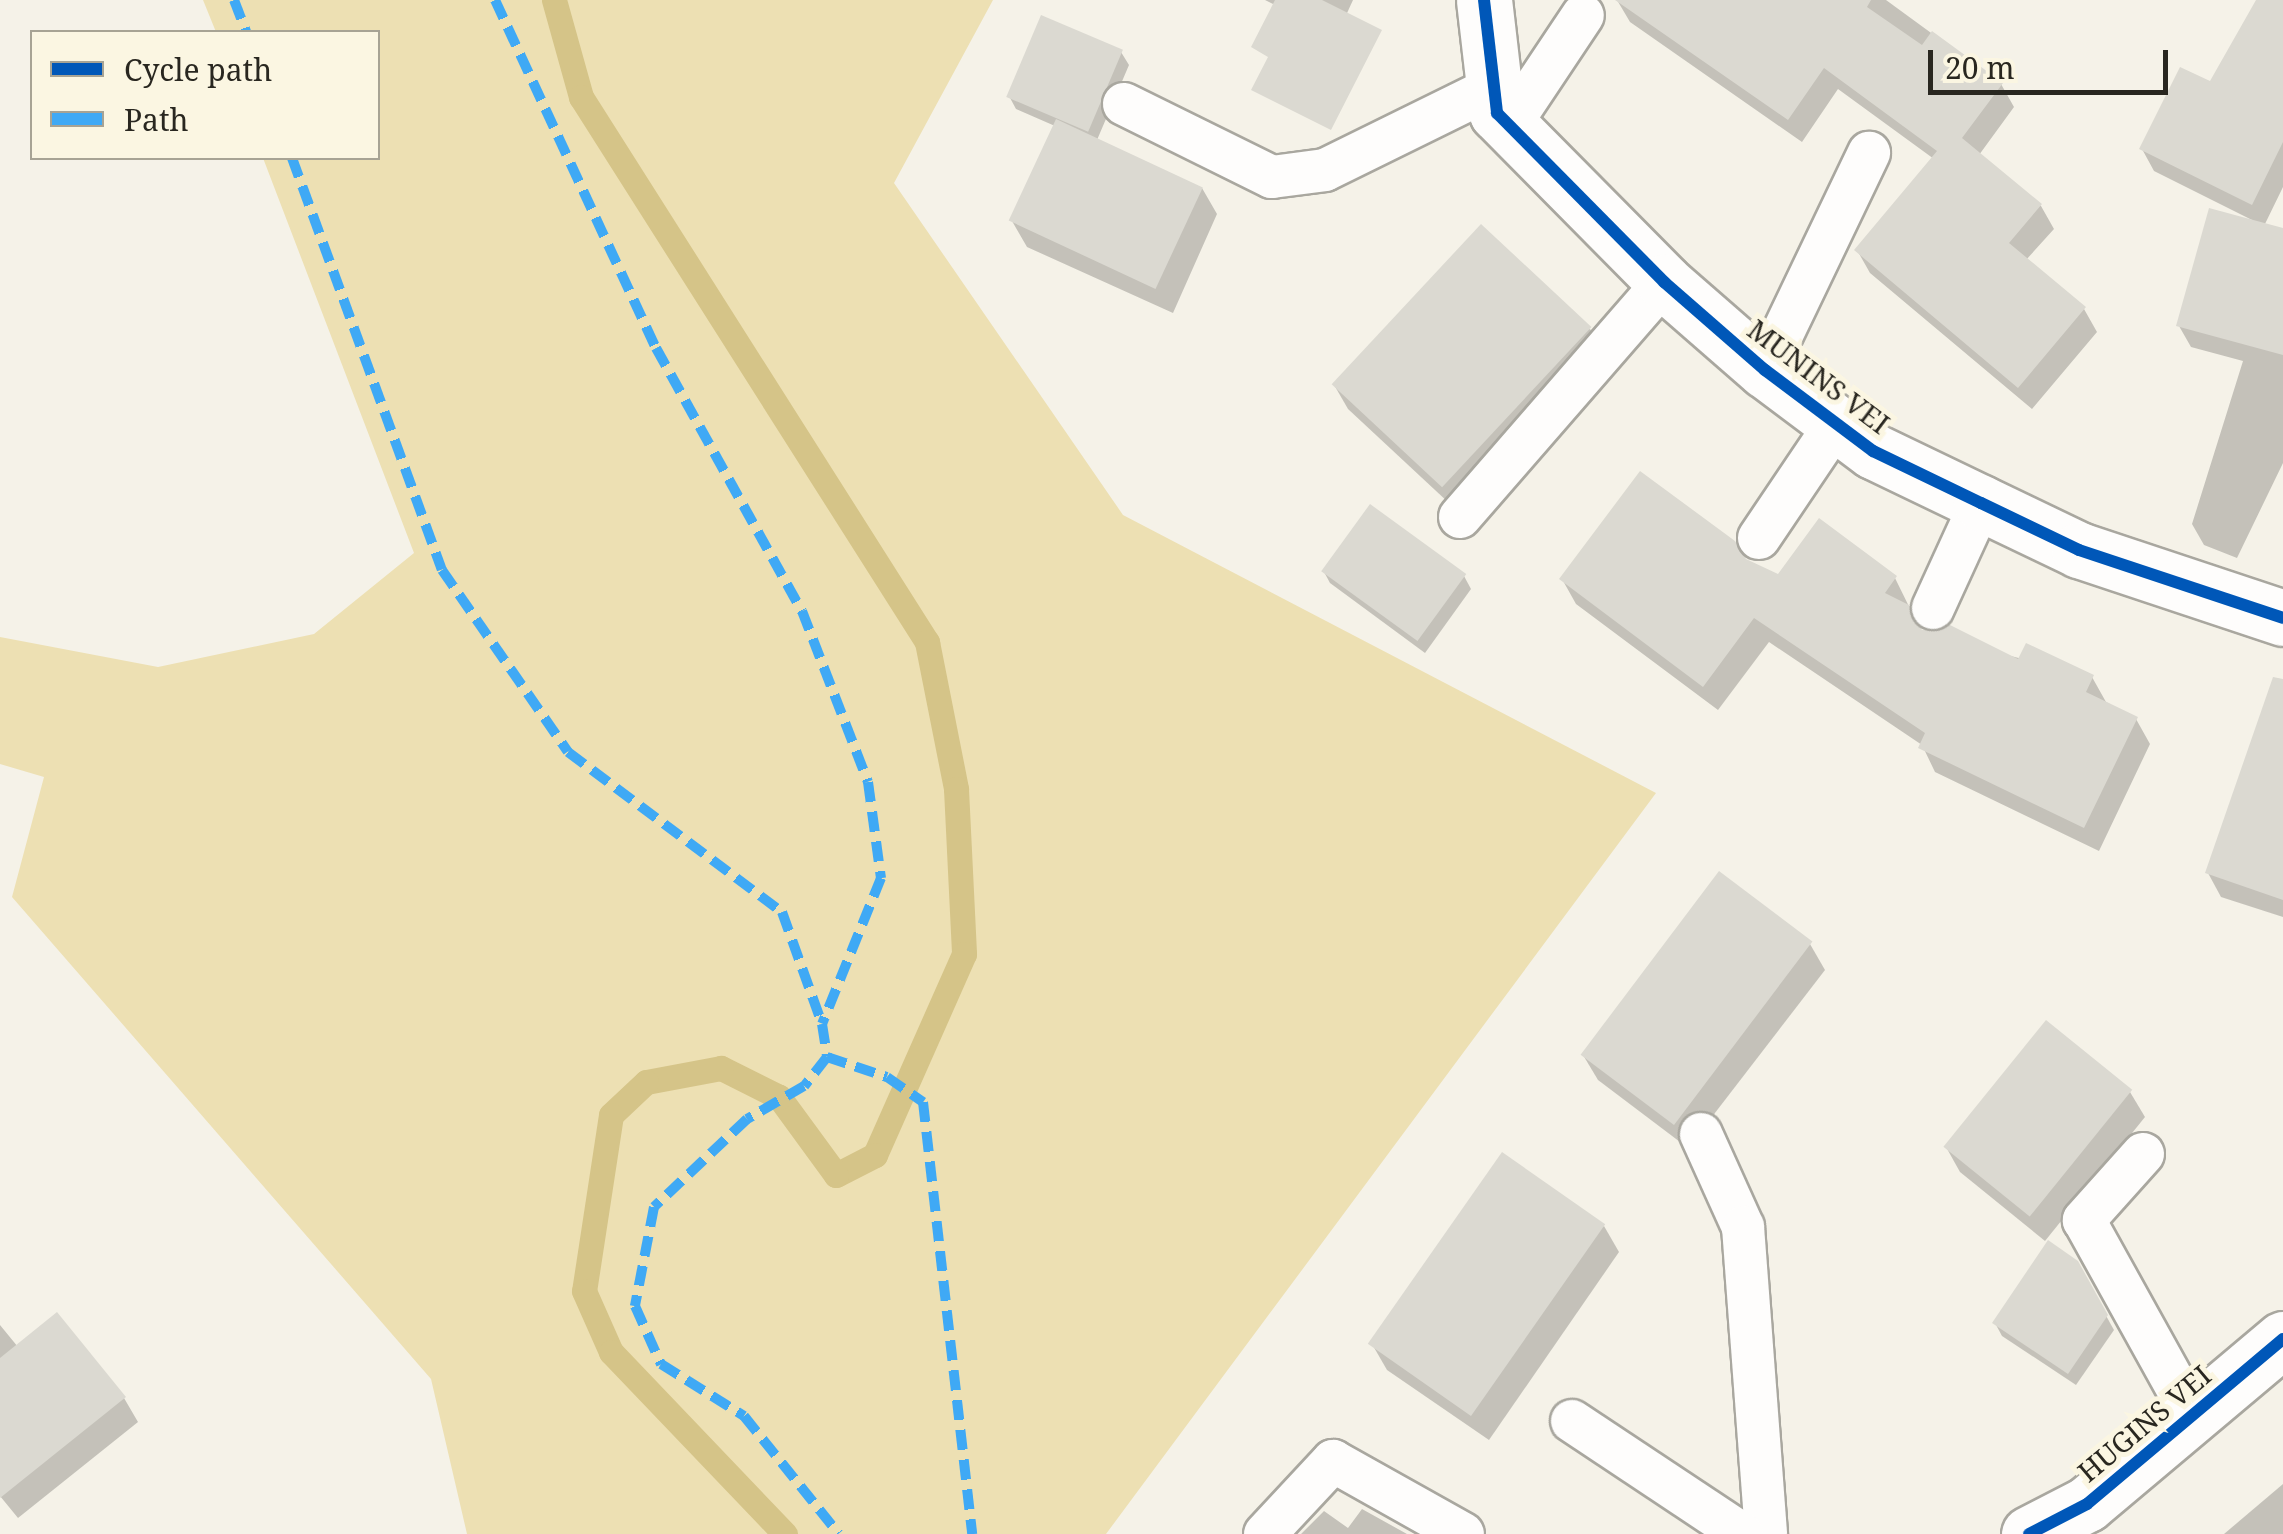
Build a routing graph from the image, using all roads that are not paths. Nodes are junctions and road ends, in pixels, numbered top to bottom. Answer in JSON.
{"nodes":[{"id":1,"x":1484,"y":0,"type":"edge"},
{"id":2,"x":1583,"y":15,"type":"dead end"},
{"id":3,"x":1124,"y":104,"type":"dead end"},
{"id":4,"x":1501,"y":107,"type":"junction"},
{"id":5,"x":1869,"y":153,"type":"dead end"},
{"id":6,"x":1664,"y":282,"type":"junction"},
{"id":7,"x":1765,"y":370,"type":"junction"},
{"id":8,"x":1836,"y":424,"type":"junction"},
{"id":9,"x":1981,"y":503,"type":"junction"},
{"id":10,"x":1460,"y":518,"type":"dead end"},
{"id":11,"x":1759,"y":538,"type":"dead end"},
{"id":12,"x":1933,"y":608,"type":"dead end"},
{"id":13,"x":2283,"y":618,"type":"edge"},
{"id":14,"x":1700,"y":1134,"type":"dead end"},
{"id":15,"x":2143,"y":1154,"type":"dead end"},
{"id":16,"x":2283,"y":1339,"type":"edge"},
{"id":17,"x":2192,"y":1415,"type":"junction"},
{"id":18,"x":1572,"y":1422,"type":"dead end"},
{"id":19,"x":1265,"y":1534,"type":"edge"},
{"id":20,"x":1463,"y":1534,"type":"edge"},
{"id":21,"x":1742,"y":1534,"type":"edge"},
{"id":22,"x":1766,"y":1534,"type":"edge"},
{"id":23,"x":2029,"y":1534,"type":"edge"}],
"edges":[{"from":1,"to":4,"type":"street"},
{"from":2,"to":4,"type":"lane"},
{"from":3,"to":4,"type":"lane"},
{"from":4,"to":6,"type":"street","name":"MUNINS VEI"},
{"from":5,"to":7,"type":"lane"},
{"from":6,"to":7,"type":"street","name":"MUNINS VEI"},
{"from":6,"to":10,"type":"lane"},
{"from":7,"to":8,"type":"street","name":"MUNINS VEI"},
{"from":8,"to":9,"type":"street","name":"MUNINS VEI"},
{"from":8,"to":11,"type":"lane"},
{"from":9,"to":12,"type":"lane"},
{"from":9,"to":13,"type":"street","name":"MUNINS VEI"},
{"from":14,"to":22,"type":"lane"},
{"from":15,"to":17,"type":"lane"},
{"from":16,"to":17,"type":"street","name":"HUGINS VEI"},
{"from":17,"to":23,"type":"street","name":"HUGINS VEI"},
{"from":18,"to":21,"type":"lane"},
{"from":19,"to":20,"type":"lane"}]}
